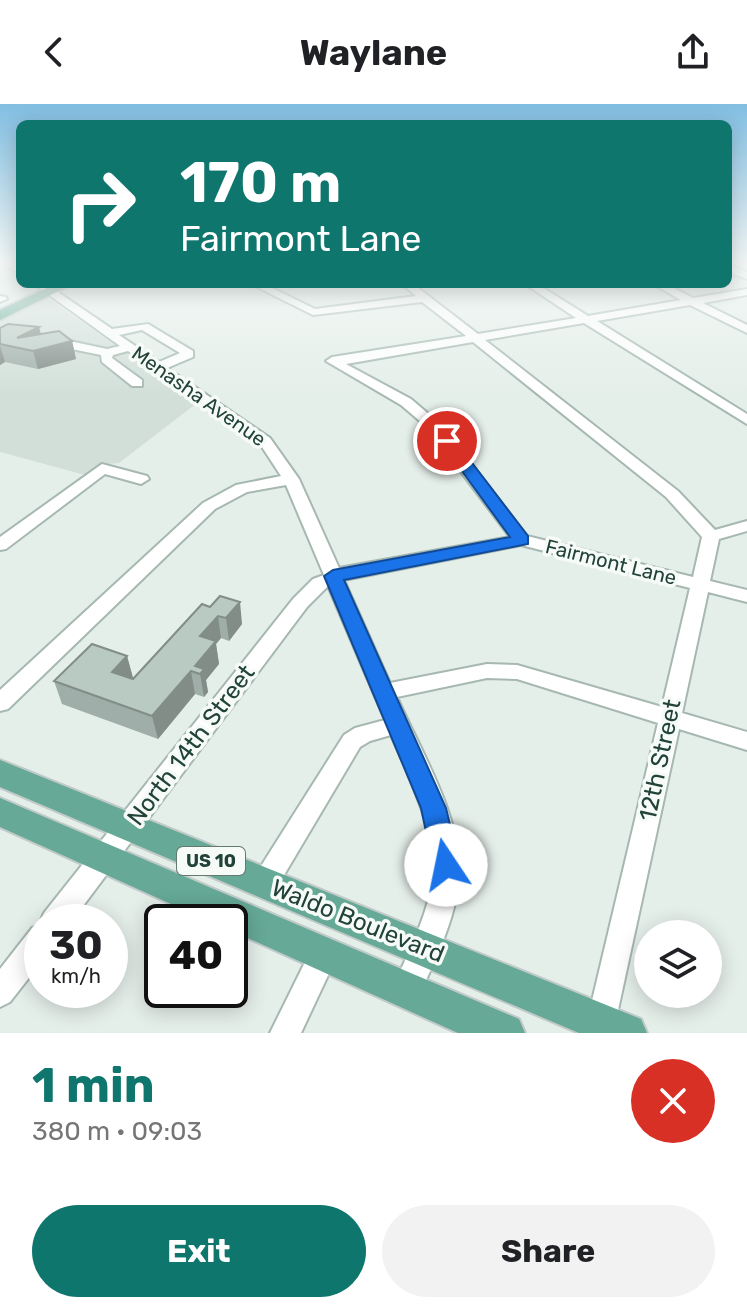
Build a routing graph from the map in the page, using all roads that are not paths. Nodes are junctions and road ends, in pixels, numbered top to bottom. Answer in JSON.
{"nodes":[{"id":1,"x":72,"y":307,"type":"edge"},
{"id":2,"x":304,"y":307,"type":"edge"},
{"id":3,"x":350,"y":307,"type":"edge"},
{"id":4,"x":437,"y":307,"type":"edge"},
{"id":5,"x":569,"y":307,"type":"edge"},
{"id":6,"x":655,"y":307,"type":"edge"},
{"id":7,"x":704,"y":307,"type":"edge"},
{"id":8,"x":588,"y":319,"type":"junction"},
{"id":9,"x":747,"y":330,"type":"edge"},
{"id":10,"x":476,"y":338,"type":"junction"},
{"id":11,"x":45,"y":340,"type":"edge"},
{"id":12,"x":108,"y":343,"type":"junction"},
{"id":13,"x":158,"y":367,"type":"junction"},
{"id":14,"x":137,"y":383,"type":"dead end"},
{"id":15,"x":747,"y":420,"type":"edge"},
{"id":16,"x":141,"y":479,"type":"dead end"},
{"id":17,"x":291,"y":479,"type":"junction"},
{"id":18,"x":747,"y":526,"type":"edge"},
{"id":19,"x":711,"y":536,"type":"junction"},
{"id":20,"x":521,"y":540,"type":"junction"},
{"id":21,"x":0,"y":545,"type":"edge"},
{"id":22,"x":333,"y":576,"type":"junction"},
{"id":23,"x":698,"y":584,"type":"junction"},
{"id":24,"x":747,"y":596,"type":"edge"},
{"id":25,"x":384,"y":692,"type":"junction"},
{"id":26,"x":0,"y":703,"type":"edge"},
{"id":27,"x":669,"y":717,"type":"junction"},
{"id":28,"x":398,"y":725,"type":"junction"},
{"id":29,"x":747,"y":741,"type":"edge"},
{"id":30,"x":0,"y":773,"type":"edge"},
{"id":31,"x":0,"y":812,"type":"edge"},
{"id":32,"x":129,"y":826,"type":"junction"},
{"id":33,"x":104,"y":858,"type":"junction"},
{"id":34,"x":265,"y":883,"type":"junction"},
{"id":35,"x":68,"y":904,"type":"edge"},
{"id":36,"x":423,"y":948,"type":"junction"},
{"id":37,"x":324,"y":954,"type":"junction"},
{"id":38,"x":24,"y":961,"type":"edge"},
{"id":39,"x":407,"y":990,"type":"junction"},
{"id":40,"x":0,"y":992,"type":"edge"},
{"id":41,"x":614,"y":1028,"type":"edge"},
{"id":42,"x":285,"y":1033,"type":"edge"},
{"id":43,"x":505,"y":1033,"type":"edge"}],
"edges":[{"from":1,"to":12,"type":"street","name":"Menasha Avenue"},
{"from":2,"to":3,"type":"street"},
{"from":4,"to":10,"type":"street"},
{"from":5,"to":8,"type":"street"},
{"from":6,"to":8,"type":"street"},
{"from":7,"to":9,"type":"street"},
{"from":8,"to":10,"type":"street"},
{"from":8,"to":15,"type":"street"},
{"from":10,"to":19,"type":"street"},
{"from":10,"to":20,"type":"street"},
{"from":11,"to":12,"type":"street"},
{"from":12,"to":13,"type":"street","name":"Menasha Avenue"},
{"from":12,"to":13,"type":"street"},
{"from":12,"to":14,"type":"street"},
{"from":13,"to":17,"type":"street","name":"Menasha Avenue"},
{"from":16,"to":21,"type":"street"},
{"from":17,"to":22,"type":"street","name":"Menasha Avenue"},
{"from":17,"to":26,"type":"street"},
{"from":18,"to":19,"type":"street"},
{"from":19,"to":23,"type":"street","name":"12th Street"},
{"from":20,"to":22,"type":"street","name":"Fairmont Lane"},
{"from":20,"to":23,"type":"street","name":"Fairmont Lane"},
{"from":22,"to":25,"type":"street","name":"Menasha Avenue"},
{"from":22,"to":32,"type":"street","name":"North 14th Street"},
{"from":23,"to":24,"type":"street","name":"Fairmont Lane"},
{"from":23,"to":27,"type":"street","name":"12th Street"},
{"from":25,"to":27,"type":"street"},
{"from":25,"to":28,"type":"street","name":"Menasha Avenue"},
{"from":27,"to":29,"type":"street"},
{"from":27,"to":41,"type":"street","name":"12th Street"},
{"from":28,"to":34,"type":"street"},
{"from":28,"to":36,"type":"street","name":"Menasha Avenue"},
{"from":30,"to":32,"type":"main road","name":"Waldo Boulevard","number":"US 10"},
{"from":31,"to":33,"type":"main road","name":"Waldo Boulevard","number":"US 10"},
{"from":32,"to":33,"type":"street","name":"North 14th Street"},
{"from":32,"to":34,"type":"main road","name":"Waldo Boulevard","number":"US 10"},
{"from":33,"to":35,"type":"street","name":"North 14th Street"},
{"from":33,"to":37,"type":"main road","name":"Waldo Boulevard","number":"US 10"},
{"from":34,"to":36,"type":"main road","name":"Waldo Boulevard","number":"US 10"},
{"from":36,"to":39,"type":"street","name":"Menasha Avenue"},
{"from":36,"to":41,"type":"main road","name":"Waldo Boulevard","number":"US 10"},
{"from":37,"to":39,"type":"main road","name":"Waldo Boulevard","number":"US 10"},
{"from":37,"to":42,"type":"street"},
{"from":38,"to":40,"type":"street"},
{"from":39,"to":43,"type":"main road","name":"Waldo Boulevard","number":"US 10"}]}
